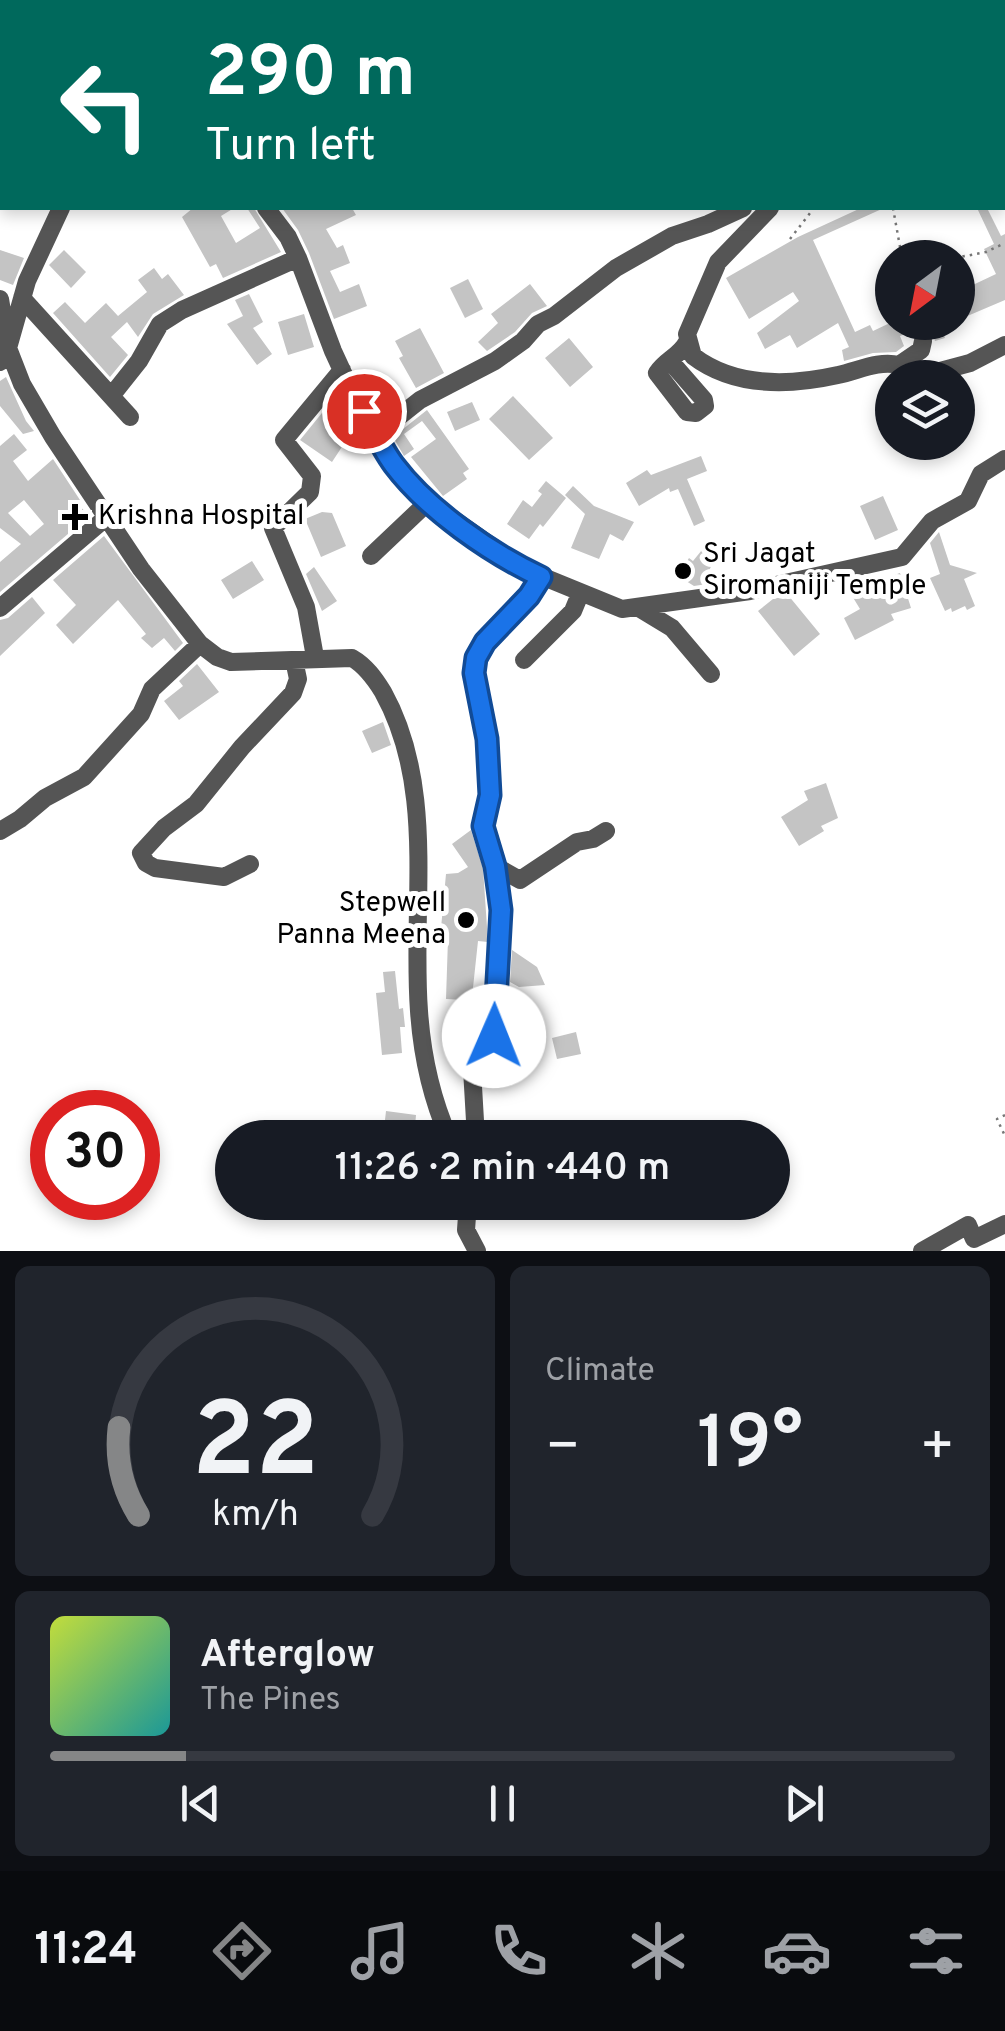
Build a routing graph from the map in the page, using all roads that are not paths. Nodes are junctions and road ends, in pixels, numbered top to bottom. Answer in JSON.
{"nodes":[{"id":1,"x":60,"y":210,"type":"edge"},
{"id":2,"x":268,"y":210,"type":"edge"},
{"id":3,"x":739,"y":210,"type":"edge"},
{"id":4,"x":768,"y":210,"type":"edge"},
{"id":5,"x":298,"y":258,"type":"junction"},
{"id":6,"x":22,"y":298,"type":"junction"},
{"id":7,"x":0,"y":299,"type":"edge"},
{"id":8,"x":688,"y":342,"type":"junction"},
{"id":9,"x":923,"y":342,"type":"dead end"},
{"id":10,"x":1005,"y":344,"type":"edge"},
{"id":11,"x":4,"y":355,"type":"edge"},
{"id":12,"x":914,"y":360,"type":"edge"},
{"id":13,"x":975,"y":360,"type":"edge"},
{"id":14,"x":670,"y":361,"type":"dead end"},
{"id":15,"x":875,"y":365,"type":"edge"},
{"id":16,"x":342,"y":370,"type":"junction"},
{"id":17,"x":112,"y":395,"type":"junction"},
{"id":18,"x":130,"y":418,"type":"dead end"},
{"id":19,"x":376,"y":434,"type":"junction"},
{"id":20,"x":1005,"y":459,"type":"edge"},
{"id":21,"x":428,"y":502,"type":"junction"},
{"id":22,"x":108,"y":516,"type":"junction"},
{"id":23,"x":371,"y":556,"type":"dead end"},
{"id":24,"x":541,"y":577,"type":"junction"},
{"id":25,"x":580,"y":594,"type":"junction"},
{"id":26,"x":0,"y":608,"type":"edge"},
{"id":27,"x":639,"y":608,"type":"junction"},
{"id":28,"x":200,"y":644,"type":"junction"},
{"id":29,"x":315,"y":658,"type":"junction"},
{"id":30,"x":294,"y":660,"type":"junction"},
{"id":31,"x":524,"y":660,"type":"dead end"},
{"id":32,"x":711,"y":674,"type":"dead end"},
{"id":33,"x":0,"y":831,"type":"edge"},
{"id":34,"x":606,"y":831,"type":"dead end"},
{"id":35,"x":250,"y":864,"type":"dead end"},
{"id":36,"x":495,"y":866,"type":"junction"},
{"id":37,"x":442,"y":1120,"type":"edge"},
{"id":38,"x":475,"y":1120,"type":"edge"},
{"id":39,"x":467,"y":1220,"type":"edge"},
{"id":40,"x":1005,"y":1224,"type":"edge"},
{"id":41,"x":477,"y":1251,"type":"edge"},
{"id":42,"x":922,"y":1251,"type":"edge"}],
"edges":[{"from":1,"to":6,"type":"street"},
{"from":2,"to":5,"type":"street"},
{"from":3,"to":19,"type":"street"},
{"from":4,"to":8,"type":"street"},
{"from":5,"to":16,"type":"street"},
{"from":5,"to":17,"type":"street"},
{"from":6,"to":11,"type":"street"},
{"from":6,"to":17,"type":"street"},
{"from":7,"to":11,"type":"street"},
{"from":8,"to":14,"type":"street"},
{"from":8,"to":15,"type":"street"},
{"from":9,"to":12,"type":"street"},
{"from":10,"to":13,"type":"street"},
{"from":11,"to":22,"type":"street"},
{"from":16,"to":19,"type":"street"},
{"from":16,"to":29,"type":"street"},
{"from":17,"to":18,"type":"street"},
{"from":19,"to":21,"type":"street"},
{"from":20,"to":27,"type":"street"},
{"from":21,"to":23,"type":"street"},
{"from":21,"to":24,"type":"street"},
{"from":22,"to":26,"type":"street"},
{"from":22,"to":28,"type":"street"},
{"from":24,"to":25,"type":"street"},
{"from":24,"to":36,"type":"street"},
{"from":25,"to":27,"type":"street"},
{"from":25,"to":31,"type":"street"},
{"from":27,"to":32,"type":"street"},
{"from":28,"to":30,"type":"street"},
{"from":28,"to":33,"type":"street"},
{"from":29,"to":30,"type":"street"},
{"from":29,"to":37,"type":"street"},
{"from":30,"to":35,"type":"street"},
{"from":34,"to":36,"type":"street"},
{"from":36,"to":38,"type":"street"},
{"from":39,"to":41,"type":"street"},
{"from":40,"to":42,"type":"street"}]}
